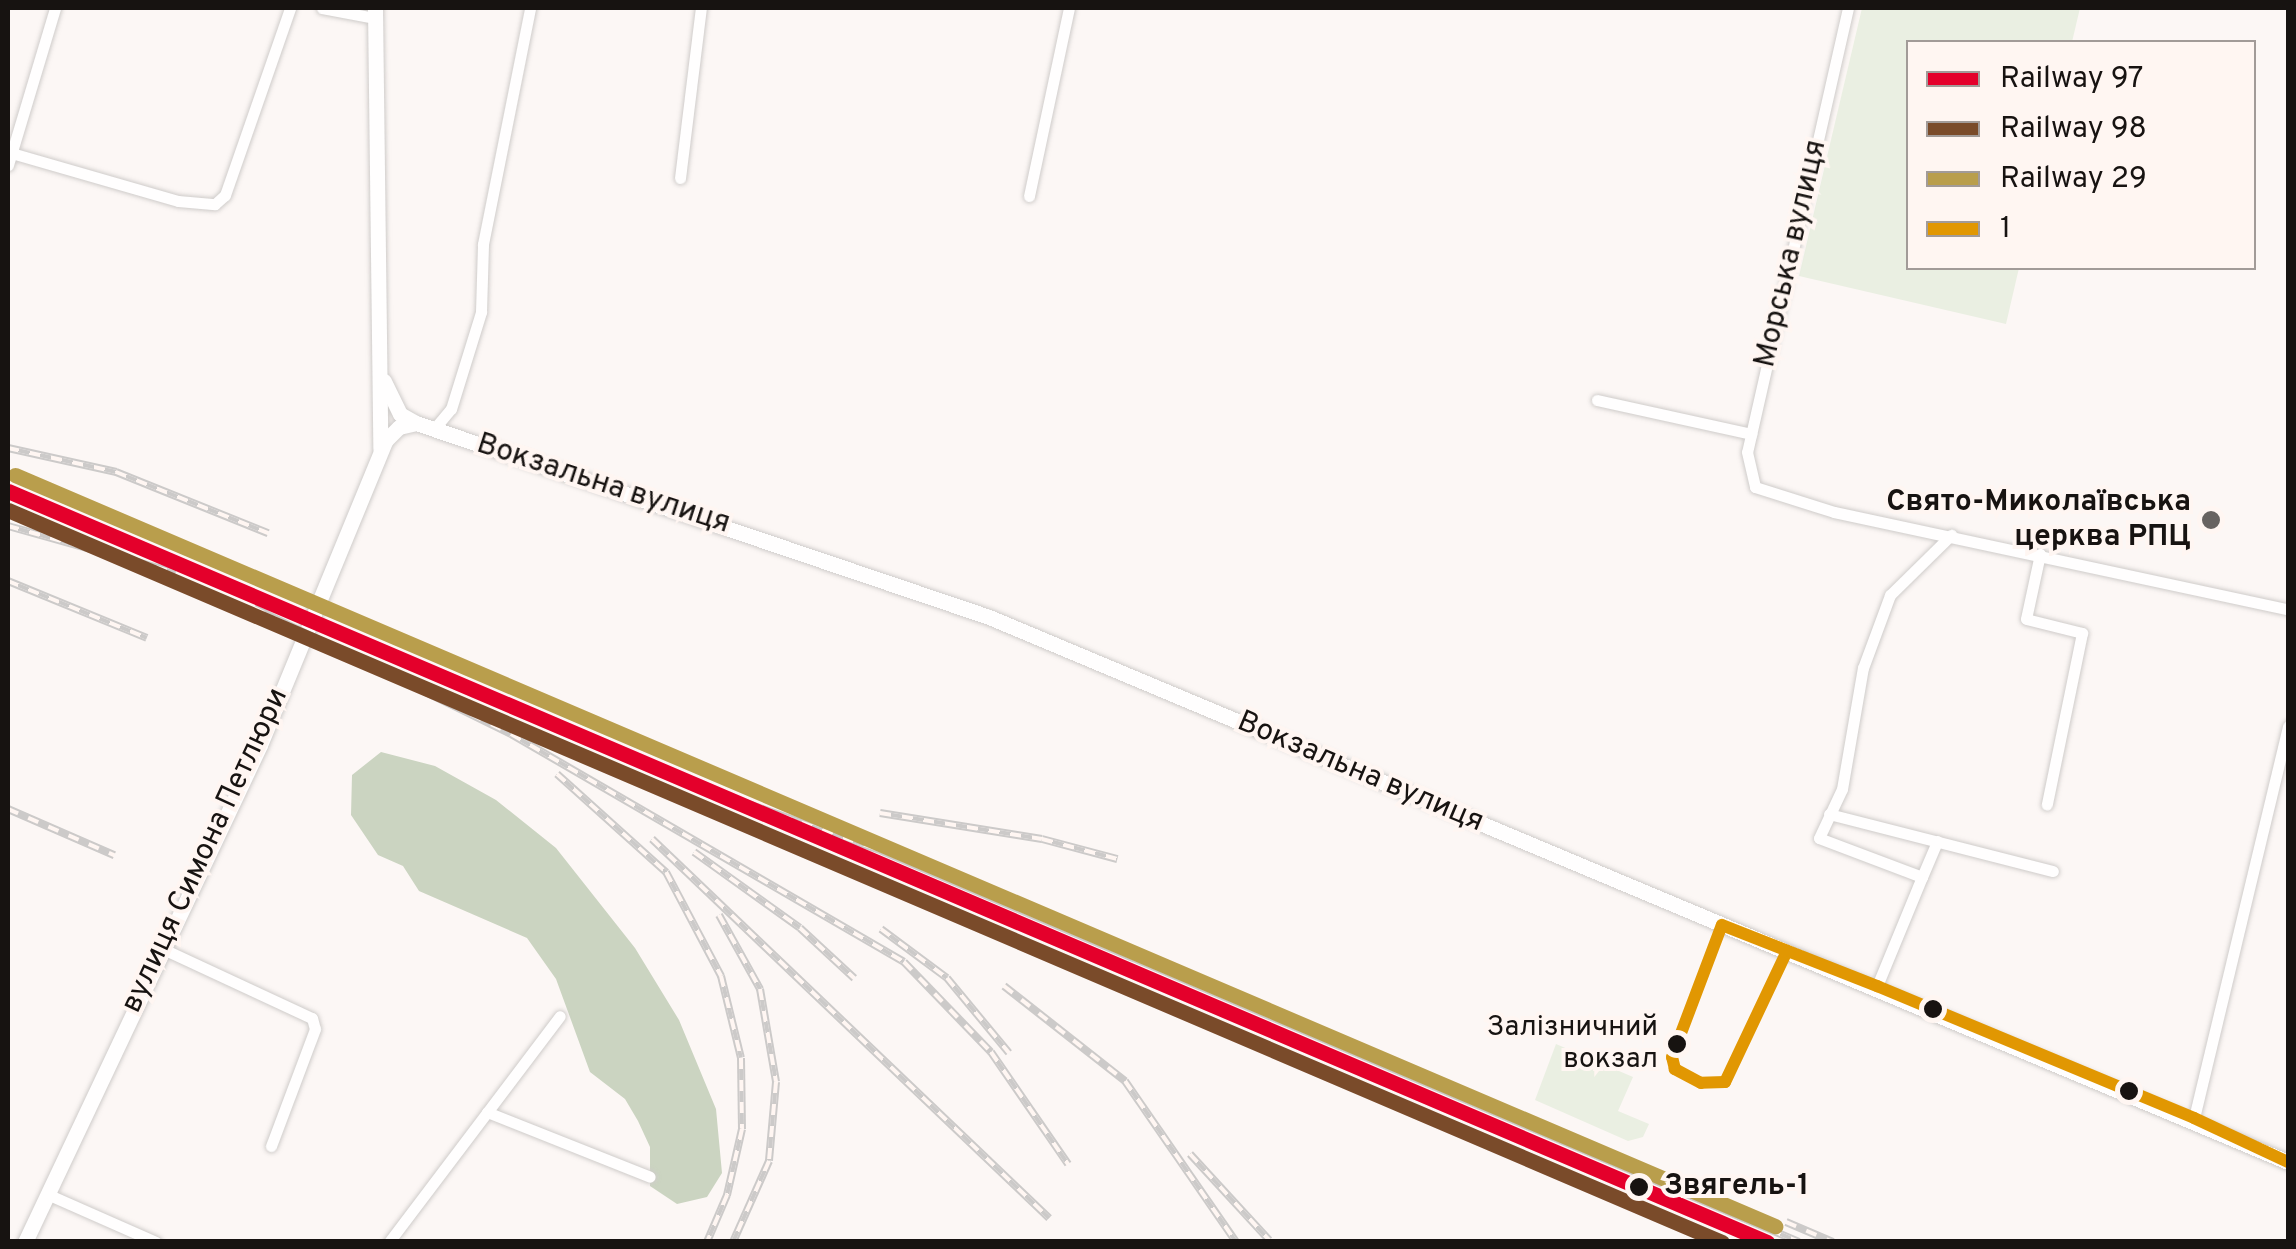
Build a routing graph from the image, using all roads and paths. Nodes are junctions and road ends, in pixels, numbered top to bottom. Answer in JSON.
{"nodes":[{"id":1,"x":55,"y":8,"type":"edge"},
{"id":2,"x":290,"y":8,"type":"edge"},
{"id":3,"x":322,"y":8,"type":"edge"},
{"id":4,"x":530,"y":8,"type":"edge"},
{"id":5,"x":701,"y":8,"type":"edge"},
{"id":6,"x":1070,"y":8,"type":"edge"},
{"id":7,"x":1848,"y":8,"type":"edge"},
{"id":8,"x":375,"y":13,"type":"edge"},
{"id":9,"x":9,"y":156,"type":"edge"},
{"id":10,"x":680,"y":178,"type":"dead end"},
{"id":11,"x":1028,"y":196,"type":"dead end"},
{"id":12,"x":384,"y":381,"type":"junction"},
{"id":13,"x":1598,"y":400,"type":"dead end"},
{"id":14,"x":416,"y":423,"type":"junction"},
{"id":15,"x":434,"y":429,"type":"junction"},
{"id":16,"x":1751,"y":434,"type":"junction"},
{"id":17,"x":378,"y":456,"type":"junction"},
{"id":18,"x":1951,"y":535,"type":"junction"},
{"id":19,"x":2040,"y":554,"type":"junction"},
{"id":20,"x":2288,"y":609,"type":"edge"},
{"id":21,"x":2288,"y":726,"type":"edge"},
{"id":22,"x":2047,"y":804,"type":"dead end"},
{"id":23,"x":1829,"y":814,"type":"junction"},
{"id":24,"x":1938,"y":841,"type":"junction"},
{"id":25,"x":2052,"y":871,"type":"dead end"},
{"id":26,"x":1922,"y":876,"type":"junction"},
{"id":27,"x":160,"y":948,"type":"junction"},
{"id":28,"x":1877,"y":986,"type":"junction"},
{"id":29,"x":560,"y":1016,"type":"dead end"},
{"id":30,"x":488,"y":1112,"type":"junction"},
{"id":31,"x":2194,"y":1118,"type":"junction"},
{"id":32,"x":271,"y":1146,"type":"dead end"},
{"id":33,"x":2288,"y":1162,"type":"edge"},
{"id":34,"x":650,"y":1178,"type":"dead end"},
{"id":35,"x":47,"y":1194,"type":"junction"},
{"id":36,"x":25,"y":1242,"type":"edge"},
{"id":37,"x":156,"y":1242,"type":"edge"},
{"id":38,"x":389,"y":1242,"type":"edge"}],
"edges":[{"from":1,"to":9,"type":"street"},
{"from":2,"to":9,"type":"street"},
{"from":3,"to":8,"type":"street"},
{"from":4,"to":15,"type":"street"},
{"from":5,"to":10,"type":"street"},
{"from":6,"to":11,"type":"street"},
{"from":7,"to":16,"type":"street","name":"Морська вулиця"},
{"from":8,"to":12,"type":"street"},
{"from":12,"to":14,"type":"street"},
{"from":12,"to":17,"type":"street"},
{"from":13,"to":16,"type":"street"},
{"from":14,"to":15,"type":"street","name":"Вокзальна вулиця"},
{"from":14,"to":17,"type":"street"},
{"from":15,"to":28,"type":"street","name":"Вокзальна вулиця"},
{"from":16,"to":18,"type":"street","name":"Морська вулиця"},
{"from":17,"to":27,"type":"street","name":"вулиця Симона Петлюри"},
{"from":18,"to":19,"type":"street"},
{"from":18,"to":23,"type":"street"},
{"from":19,"to":20,"type":"street"},
{"from":19,"to":22,"type":"street"},
{"from":21,"to":31,"type":"street"},
{"from":23,"to":24,"type":"street"},
{"from":23,"to":26,"type":"street"},
{"from":24,"to":25,"type":"street"},
{"from":24,"to":26,"type":"street"},
{"from":26,"to":28,"type":"street"},
{"from":27,"to":32,"type":"street"},
{"from":27,"to":35,"type":"street","name":"вулиця Симона Петлюри"},
{"from":28,"to":31,"type":"street","name":"Вокзальна вулиця"},
{"from":29,"to":30,"type":"street"},
{"from":30,"to":34,"type":"street"},
{"from":30,"to":38,"type":"street"},
{"from":31,"to":33,"type":"street","name":"Вокзальна вулиця"},
{"from":35,"to":36,"type":"street","name":"вулиця Симона Петлюри"},
{"from":35,"to":37,"type":"street"}]}
